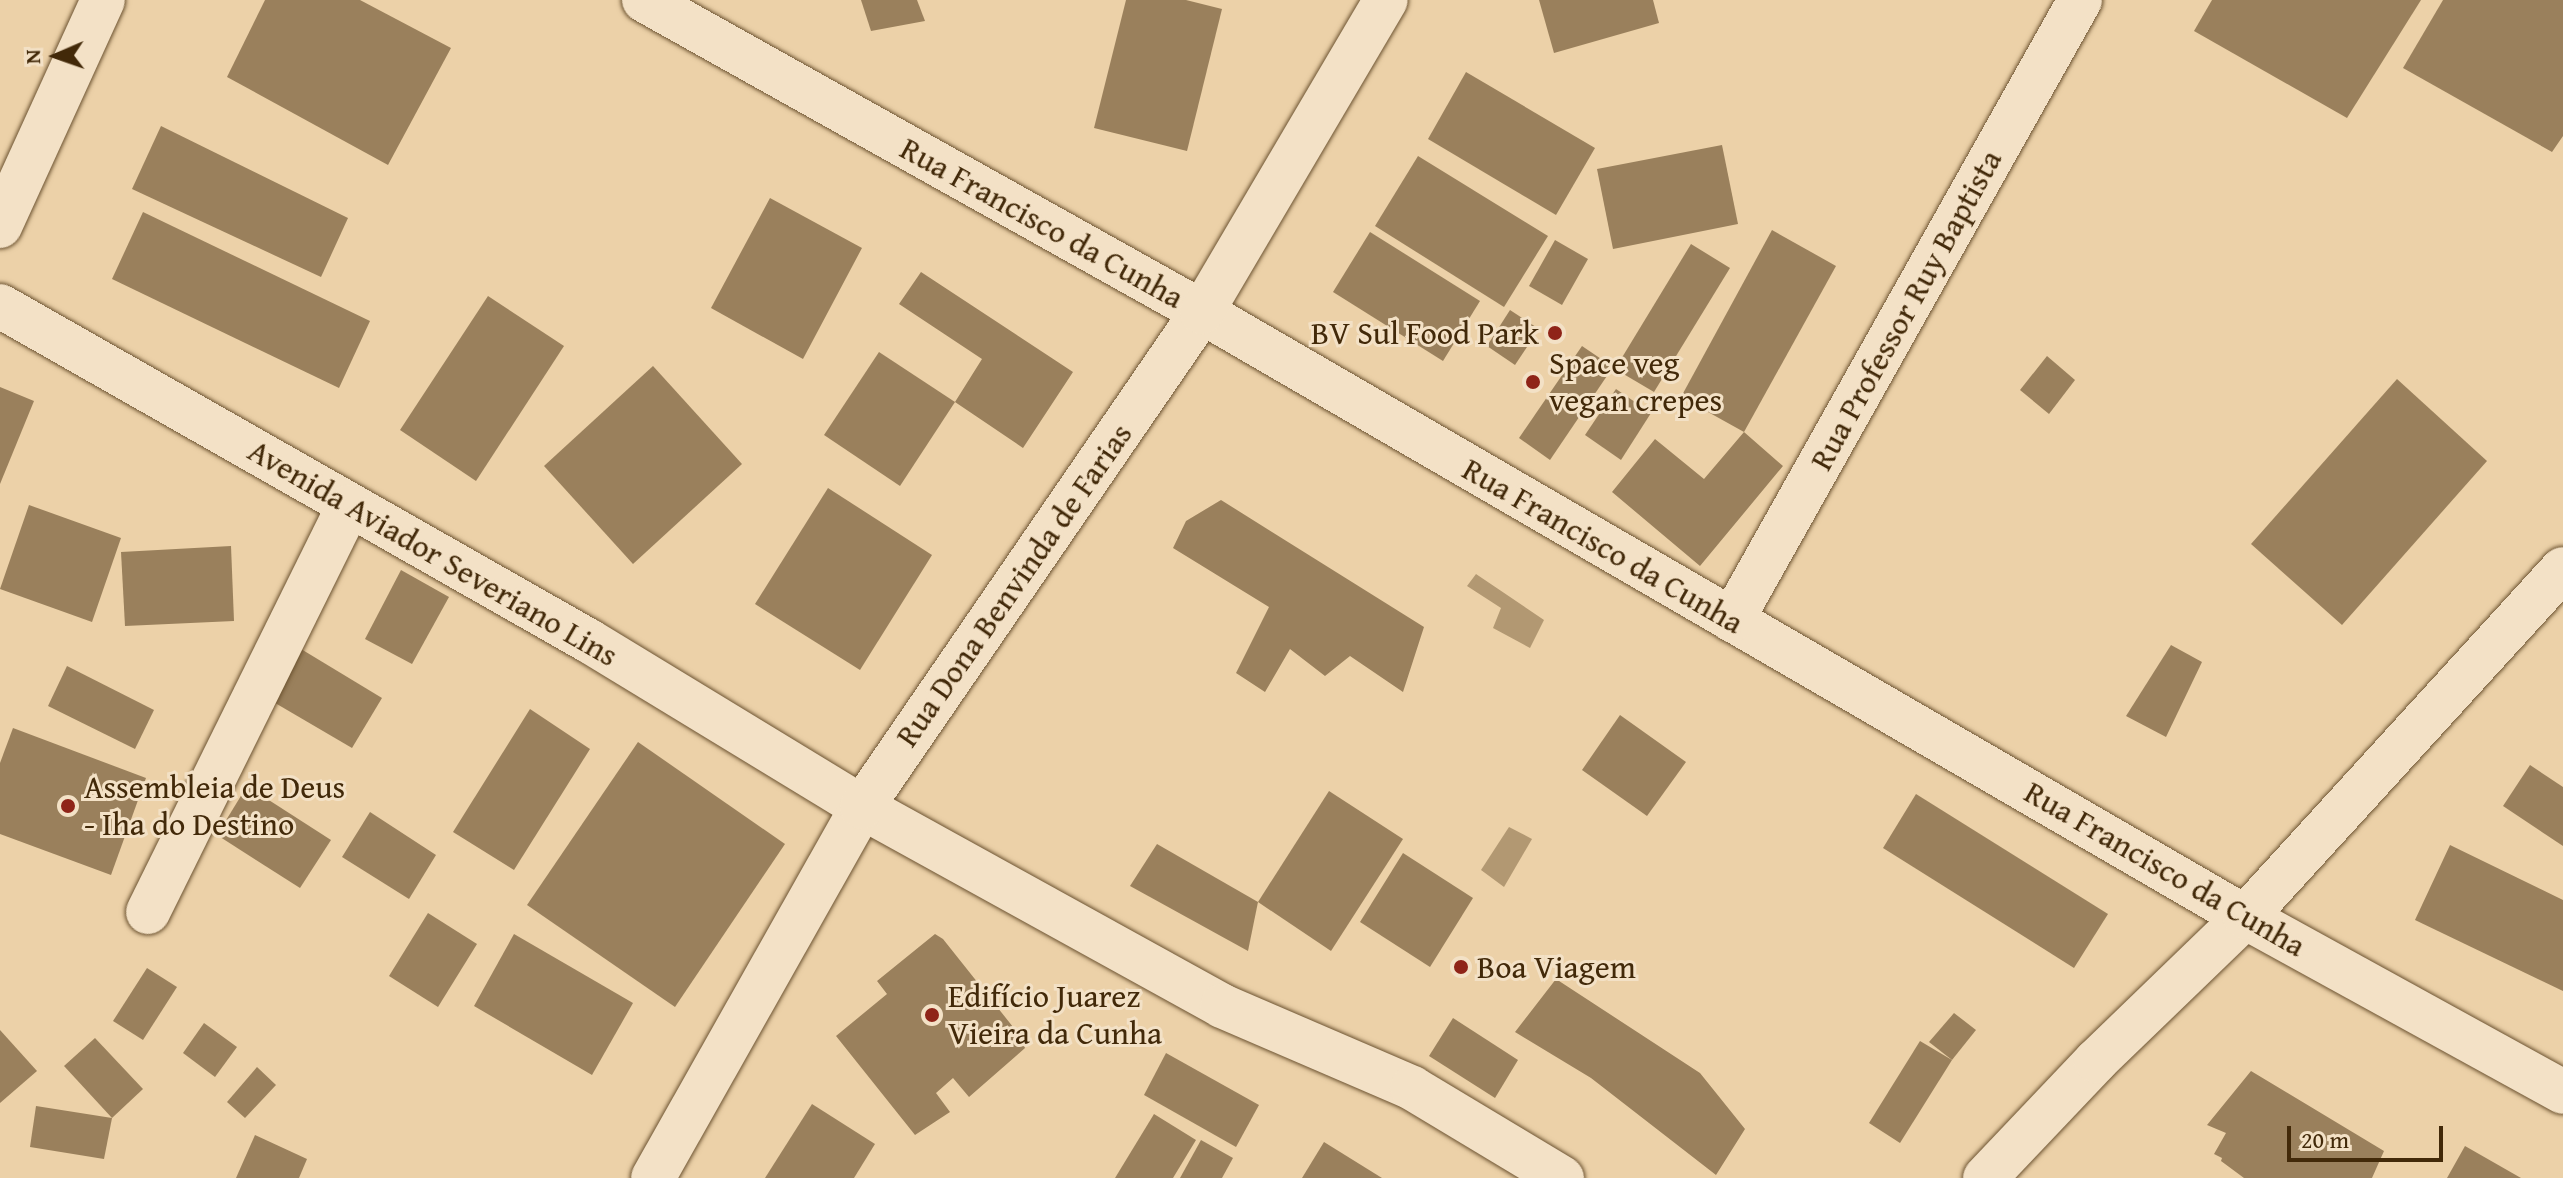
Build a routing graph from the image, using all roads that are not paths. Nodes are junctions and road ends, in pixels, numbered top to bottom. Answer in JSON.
{"nodes":[{"id":1,"x":103,"y":0,"type":"edge"},
{"id":2,"x":1386,"y":0,"type":"edge"},
{"id":3,"x":2080,"y":0,"type":"edge"},
{"id":4,"x":662,"y":4,"type":"edge"},
{"id":5,"x":0,"y":226,"type":"edge"},
{"id":6,"x":0,"y":306,"type":"edge"},
{"id":7,"x":1202,"y":312,"type":"junction"},
{"id":8,"x":348,"y":507,"type":"junction"},
{"id":9,"x":2563,"y":569,"type":"edge"},
{"id":10,"x":1732,"y":620,"type":"junction"},
{"id":11,"x":862,"y":807,"type":"junction"},
{"id":12,"x":148,"y":912,"type":"dead end"},
{"id":13,"x":2245,"y":917,"type":"junction"},
{"id":14,"x":2563,"y":1092,"type":"edge"},
{"id":15,"x":653,"y":1178,"type":"edge"},
{"id":16,"x":1562,"y":1178,"type":"edge"},
{"id":17,"x":1985,"y":1178,"type":"edge"}],
"edges":[{"from":1,"to":5,"type":"street"},
{"from":2,"to":7,"type":"street","name":"Rua Dona Benvinda de Farias"},
{"from":3,"to":10,"type":"street","name":"Rua Professor Ruy Baptista"},
{"from":4,"to":7,"type":"street","name":"Rua Francisco da Cunha"},
{"from":6,"to":8,"type":"street","name":"Avenida Aviador Severiano Lins"},
{"from":7,"to":10,"type":"street","name":"Rua Francisco da Cunha"},
{"from":7,"to":11,"type":"street","name":"Rua Dona Benvinda de Farias"},
{"from":8,"to":11,"type":"street","name":"Avenida Aviador Severiano Lins"},
{"from":8,"to":12,"type":"street"},
{"from":9,"to":13,"type":"street"},
{"from":10,"to":13,"type":"street","name":"Rua Francisco da Cunha"},
{"from":11,"to":15,"type":"street","name":"Rua Dona Benvinda de Farias"},
{"from":11,"to":16,"type":"street","name":"Avenida Aviador Severiano Lins"},
{"from":13,"to":14,"type":"street","name":"Rua Francisco da Cunha"},
{"from":13,"to":17,"type":"street"}]}
